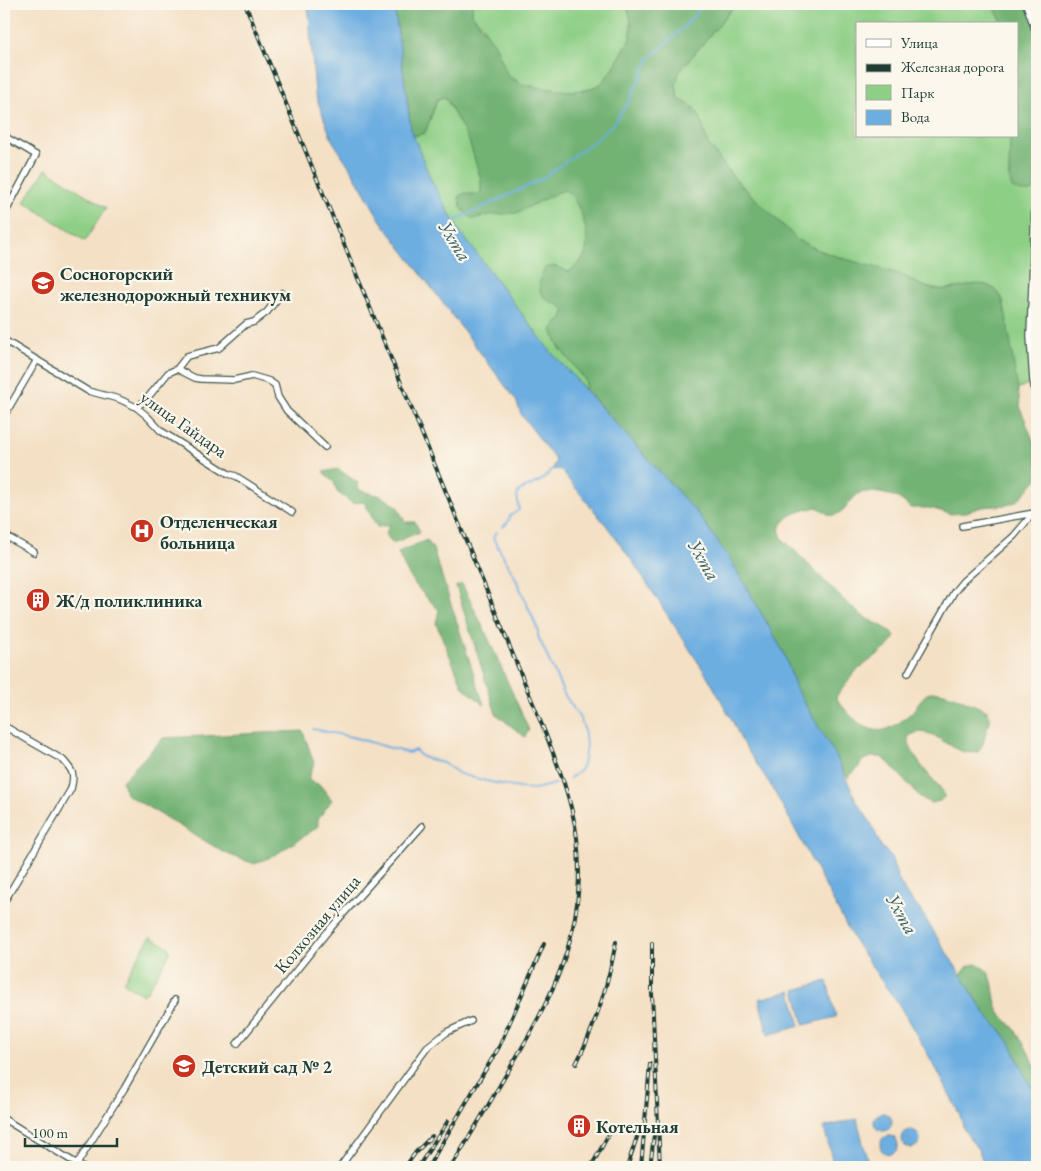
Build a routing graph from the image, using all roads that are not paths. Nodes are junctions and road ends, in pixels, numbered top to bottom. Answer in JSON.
{"nodes":[{"id":1,"x":1027,"y":6,"type":"edge"},
{"id":2,"x":1037,"y":35,"type":"edge"},
{"id":3,"x":4,"y":136,"type":"edge"},
{"id":4,"x":1037,"y":155,"type":"edge"},
{"id":5,"x":4,"y":215,"type":"edge"},
{"id":6,"x":282,"y":293,"type":"dead end"},
{"id":7,"x":4,"y":340,"type":"edge"},
{"id":8,"x":37,"y":360,"type":"junction"},
{"id":9,"x":177,"y":369,"type":"junction"},
{"id":10,"x":1037,"y":401,"type":"edge"},
{"id":11,"x":136,"y":407,"type":"junction"},
{"id":12,"x":4,"y":416,"type":"edge"},
{"id":13,"x":325,"y":447,"type":"dead end"},
{"id":14,"x":1036,"y":511,"type":"edge"},
{"id":15,"x":292,"y":512,"type":"dead end"},
{"id":16,"x":962,"y":526,"type":"dead end"},
{"id":17,"x":4,"y":535,"type":"edge"},
{"id":18,"x":34,"y":552,"type":"dead end"},
{"id":19,"x":908,"y":673,"type":"dead end"},
{"id":20,"x":4,"y":726,"type":"edge"},
{"id":21,"x":422,"y":826,"type":"dead end"},
{"id":22,"x":4,"y":902,"type":"edge"},
{"id":23,"x":175,"y":1000,"type":"dead end"},
{"id":24,"x":471,"y":1021,"type":"dead end"},
{"id":25,"x":237,"y":1044,"type":"dead end"},
{"id":26,"x":4,"y":1119,"type":"edge"},
{"id":27,"x":79,"y":1166,"type":"edge"},
{"id":28,"x":340,"y":1167,"type":"edge"}],
"edges":[{"from":1,"to":2,"type":"street"},
{"from":3,"to":5,"type":"street"},
{"from":4,"to":10,"type":"street"},
{"from":6,"to":9,"type":"street"},
{"from":7,"to":8,"type":"street","name":"улица Гайдара"},
{"from":8,"to":11,"type":"street","name":"улица Гайдара"},
{"from":8,"to":12,"type":"street"},
{"from":9,"to":11,"type":"street"},
{"from":9,"to":13,"type":"street"},
{"from":11,"to":15,"type":"street","name":"улица Гайдара"},
{"from":14,"to":16,"type":"street"},
{"from":14,"to":19,"type":"street"},
{"from":17,"to":18,"type":"street"},
{"from":20,"to":22,"type":"street"},
{"from":21,"to":25,"type":"street","name":"Колхозная улица"},
{"from":23,"to":27,"type":"street"},
{"from":24,"to":28,"type":"street"},
{"from":26,"to":27,"type":"street"}]}
